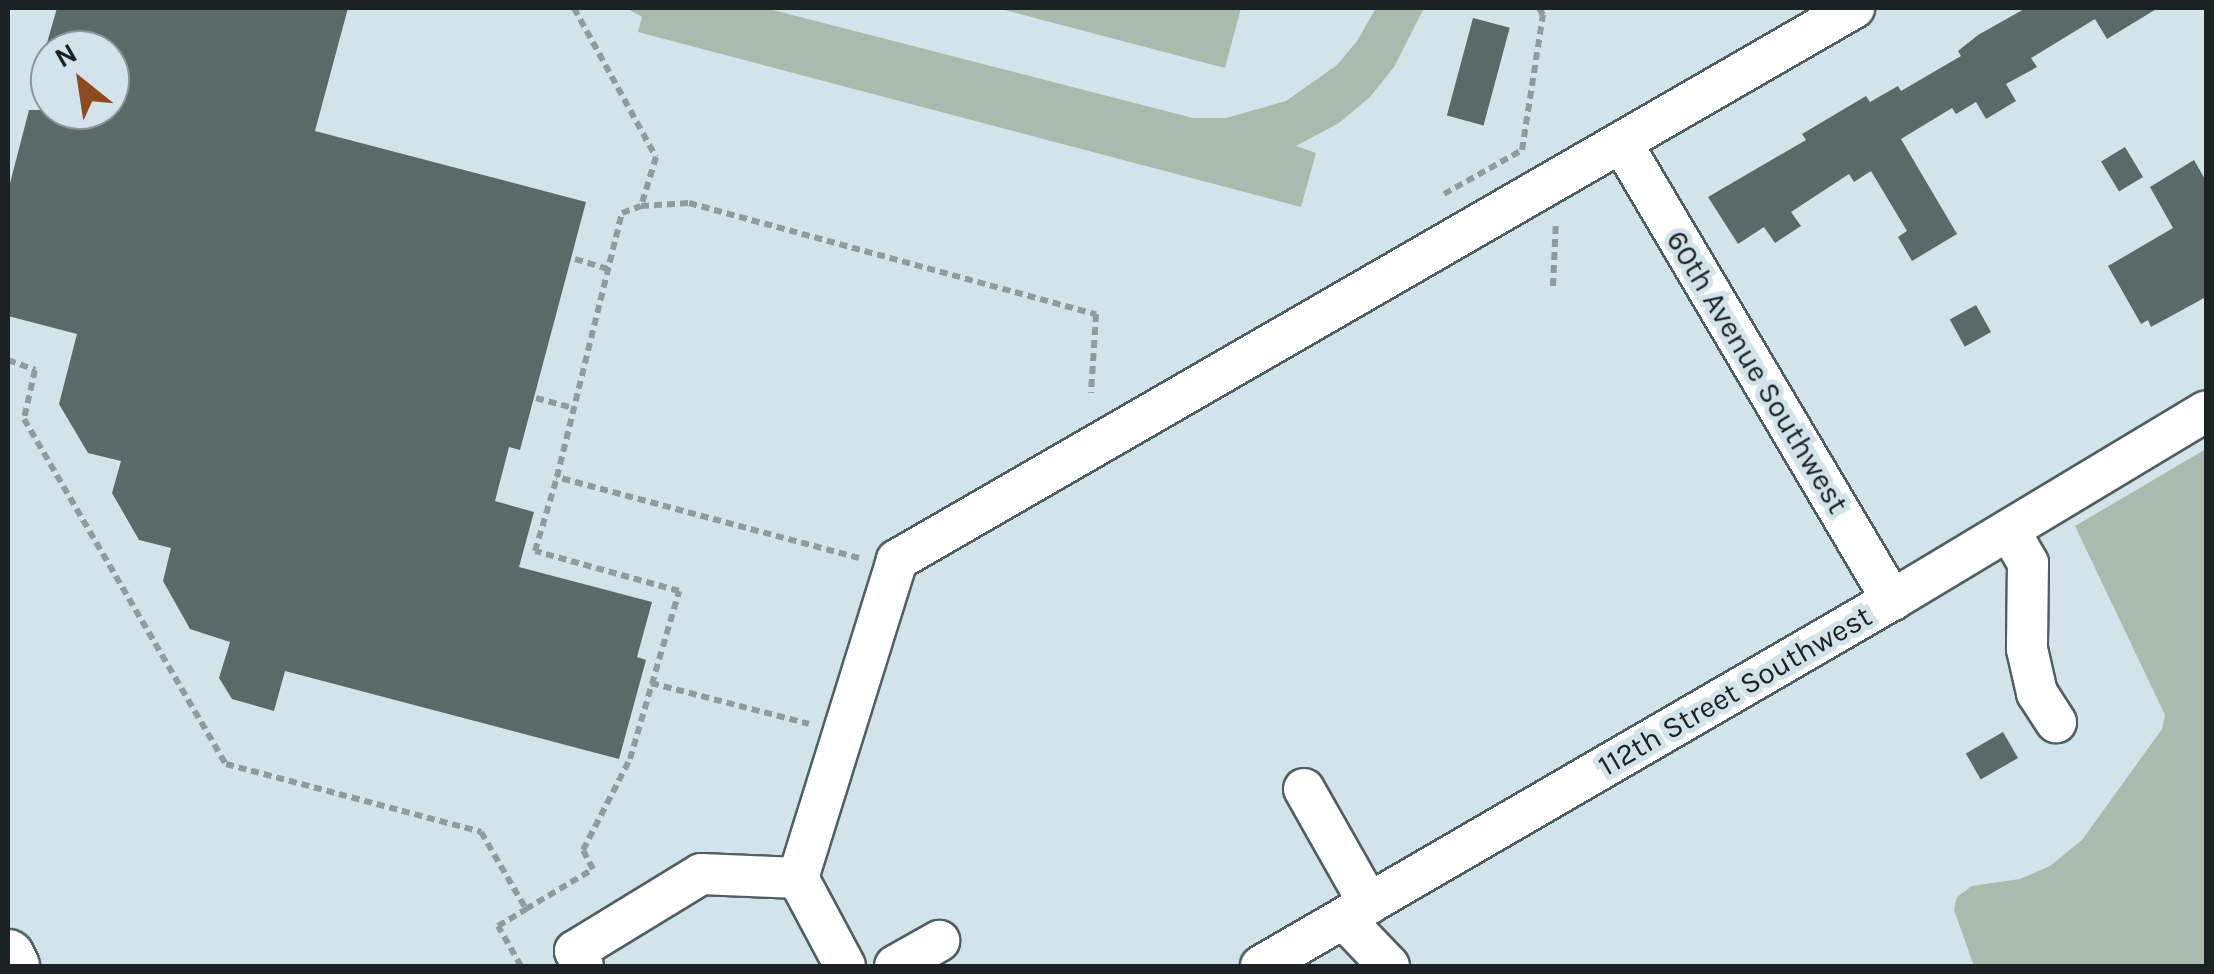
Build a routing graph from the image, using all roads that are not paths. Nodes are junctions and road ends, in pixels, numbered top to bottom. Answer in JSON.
{"nodes":[{"id":1,"x":1854,"y":8,"type":"edge"},
{"id":2,"x":1622,"y":145,"type":"junction"},
{"id":3,"x":2206,"y":411,"type":"edge"},
{"id":4,"x":2009,"y":530,"type":"junction"},
{"id":5,"x":1892,"y":600,"type":"junction"},
{"id":6,"x":2056,"y":722,"type":"dead end"},
{"id":7,"x":1304,"y":789,"type":"dead end"},
{"id":8,"x":798,"y":878,"type":"junction"},
{"id":9,"x":1357,"y":911,"type":"junction"},
{"id":10,"x":938,"y":940,"type":"dead end"},
{"id":11,"x":8,"y":956,"type":"edge"},
{"id":12,"x":14,"y":966,"type":"edge"},
{"id":13,"x":583,"y":966,"type":"edge"},
{"id":14,"x":846,"y":966,"type":"edge"},
{"id":15,"x":895,"y":966,"type":"edge"},
{"id":16,"x":1265,"y":966,"type":"edge"},
{"id":17,"x":1353,"y":966,"type":"edge"},
{"id":18,"x":1390,"y":966,"type":"edge"}],
"edges":[{"from":1,"to":2,"type":"street"},
{"from":2,"to":5,"type":"street","name":"60th Avenue Southwest"},
{"from":2,"to":8,"type":"street"},
{"from":3,"to":4,"type":"street","name":"112th Street Southwest"},
{"from":4,"to":5,"type":"street","name":"112th Street Southwest"},
{"from":4,"to":6,"type":"street"},
{"from":5,"to":9,"type":"street","name":"112th Street Southwest"},
{"from":7,"to":9,"type":"street"},
{"from":8,"to":13,"type":"street"},
{"from":8,"to":14,"type":"street"},
{"from":9,"to":16,"type":"street","name":"112th Street Southwest"},
{"from":9,"to":17,"type":"street"},
{"from":9,"to":18,"type":"street"},
{"from":10,"to":15,"type":"street"},
{"from":11,"to":12,"type":"main road"}]}
